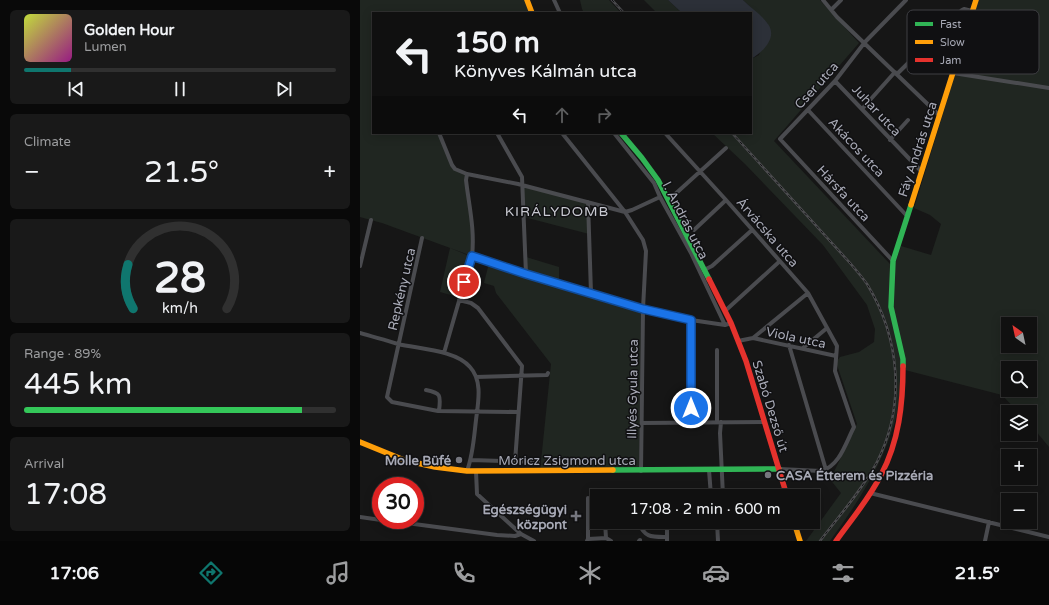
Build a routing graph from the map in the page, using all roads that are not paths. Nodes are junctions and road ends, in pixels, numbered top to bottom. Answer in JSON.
{"nodes":[{"id":1,"x":527,"y":0,"type":"edge"},
{"id":2,"x":554,"y":0,"type":"edge"},
{"id":3,"x":823,"y":0,"type":"edge"},
{"id":4,"x":841,"y":0,"type":"edge"},
{"id":5,"x":906,"y":0,"type":"edge"},
{"id":6,"x":976,"y":0,"type":"edge"},
{"id":7,"x":832,"y":9,"type":"junction"},
{"id":8,"x":972,"y":10,"type":"edge"},
{"id":9,"x":532,"y":12,"type":"edge"},
{"id":10,"x":560,"y":12,"type":"edge"},
{"id":11,"x":865,"y":42,"type":"junction"},
{"id":12,"x":907,"y":62,"type":"edge"},
{"id":13,"x":896,"y":73,"type":"junction"},
{"id":14,"x":953,"y":74,"type":"edge"},
{"id":15,"x":959,"y":74,"type":"edge"},
{"id":16,"x":835,"y":81,"type":"junction"},
{"id":17,"x":1049,"y":88,"type":"edge"},
{"id":18,"x":862,"y":109,"type":"junction"},
{"id":19,"x":808,"y":110,"type":"junction"},
{"id":20,"x":939,"y":115,"type":"junction"},
{"id":21,"x":908,"y":120,"type":"dead end"},
{"id":22,"x":439,"y":134,"type":"edge"},
{"id":23,"x":498,"y":134,"type":"edge"},
{"id":24,"x":563,"y":134,"type":"edge"},
{"id":25,"x":615,"y":134,"type":"edge"},
{"id":26,"x":622,"y":134,"type":"edge"},
{"id":27,"x":666,"y":134,"type":"edge"},
{"id":28,"x":780,"y":139,"type":"joint"},
{"id":29,"x":890,"y":140,"type":"junction"},
{"id":30,"x":726,"y":148,"type":"dead end"},
{"id":31,"x":921,"y":171,"type":"junction"},
{"id":32,"x":700,"y":172,"type":"junction"},
{"id":33,"x":467,"y":174,"type":"junction"},
{"id":34,"x":523,"y":186,"type":"junction"},
{"id":35,"x":660,"y":197,"type":"junction"},
{"id":36,"x":668,"y":198,"type":"junction"},
{"id":37,"x":726,"y":200,"type":"junction"},
{"id":38,"x":588,"y":202,"type":"junction"},
{"id":39,"x":625,"y":212,"type":"junction"},
{"id":40,"x":907,"y":216,"type":"junction"},
{"id":41,"x":371,"y":220,"type":"dead end"},
{"id":42,"x":694,"y":230,"type":"dead end"},
{"id":43,"x":752,"y":230,"type":"junction"},
{"id":44,"x":422,"y":238,"type":"dead end"},
{"id":45,"x":472,"y":256,"type":"junction"},
{"id":46,"x":780,"y":261,"type":"junction"},
{"id":47,"x":893,"y":261,"type":"junction"},
{"id":48,"x":360,"y":266,"type":"edge"},
{"id":49,"x":704,"y":270,"type":"junction"},
{"id":50,"x":526,"y":274,"type":"junction"},
{"id":51,"x":591,"y":293,"type":"junction"},
{"id":52,"x":808,"y":293,"type":"junction"},
{"id":53,"x":459,"y":300,"type":"junction"},
{"id":54,"x":643,"y":309,"type":"junction"},
{"id":55,"x":725,"y":311,"type":"junction"},
{"id":56,"x":691,"y":320,"type":"junction"},
{"id":57,"x":728,"y":324,"type":"junction"},
{"id":58,"x":827,"y":328,"type":"junction"},
{"id":59,"x":360,"y":333,"type":"edge"},
{"id":60,"x":753,"y":338,"type":"junction"},
{"id":61,"x":738,"y":341,"type":"junction"},
{"id":62,"x":399,"y":344,"type":"junction"},
{"id":63,"x":789,"y":345,"type":"junction"},
{"id":64,"x":803,"y":348,"type":"junction"},
{"id":65,"x":717,"y":350,"type":"dead end"},
{"id":66,"x":444,"y":353,"type":"junction"},
{"id":67,"x":836,"y":356,"type":"junction"},
{"id":68,"x":548,"y":373,"type":"dead end"},
{"id":69,"x":522,"y":376,"type":"junction"},
{"id":70,"x":476,"y":377,"type":"junction"},
{"id":71,"x":426,"y":390,"type":"dead end"},
{"id":72,"x":439,"y":411,"type":"junction"},
{"id":73,"x":477,"y":412,"type":"junction"},
{"id":74,"x":518,"y":412,"type":"junction"},
{"id":75,"x":719,"y":422,"type":"junction"},
{"id":76,"x":764,"y":422,"type":"junction"},
{"id":77,"x":642,"y":423,"type":"junction"},
{"id":78,"x":691,"y":423,"type":"junction"},
{"id":79,"x":360,"y":442,"type":"edge"},
{"id":80,"x":471,"y":460,"type":"junction"},
{"id":81,"x":515,"y":462,"type":"junction"},
{"id":82,"x":538,"y":462,"type":"dead end"},
{"id":83,"x":778,"y":469,"type":"junction"},
{"id":84,"x":709,"y":470,"type":"junction"},
{"id":85,"x":722,"y":470,"type":"junction"},
{"id":86,"x":826,"y":470,"type":"junction"},
{"id":87,"x":467,"y":471,"type":"junction"},
{"id":88,"x":641,"y":471,"type":"junction"},
{"id":89,"x":476,"y":472,"type":"junction"},
{"id":90,"x":710,"y":489,"type":"edge"},
{"id":91,"x":723,"y":489,"type":"edge"},
{"id":92,"x":785,"y":489,"type":"edge"},
{"id":93,"x":870,"y":493,"type":"junction"},
{"id":94,"x":588,"y":498,"type":"dead end"},
{"id":95,"x":360,"y":517,"type":"edge"},
{"id":96,"x":372,"y":519,"type":"edge"},
{"id":97,"x":989,"y":522,"type":"junction"},
{"id":98,"x":424,"y":525,"type":"edge"},
{"id":99,"x":605,"y":529,"type":"edge"},
{"id":100,"x":641,"y":529,"type":"edge"},
{"id":101,"x":717,"y":529,"type":"edge"},
{"id":102,"x":796,"y":529,"type":"edge"},
{"id":103,"x":521,"y":534,"type":"junction"},
{"id":104,"x":497,"y":535,"type":"junction"},
{"id":105,"x":1049,"y":537,"type":"edge"},
{"id":106,"x":606,"y":538,"type":"junction"},
{"id":107,"x":667,"y":539,"type":"edge"},
{"id":108,"x":588,"y":540,"type":"edge"},
{"id":109,"x":496,"y":541,"type":"edge"},
{"id":110,"x":534,"y":541,"type":"edge"},
{"id":111,"x":611,"y":541,"type":"edge"},
{"id":112,"x":718,"y":541,"type":"edge"},
{"id":113,"x":800,"y":541,"type":"edge"},
{"id":114,"x":836,"y":541,"type":"edge"},
{"id":115,"x":984,"y":541,"type":"edge"}],
"edges":[{"from":1,"to":9,"type":"street"},
{"from":2,"to":10,"type":"street"},
{"from":3,"to":7,"type":"street"},
{"from":4,"to":7,"type":"street"},
{"from":5,"to":11,"type":"street","name":"Cser utca"},
{"from":6,"to":8,"type":"street","name":"Fáy András utca"},
{"from":7,"to":11,"type":"street"},
{"from":11,"to":13,"type":"street"},
{"from":11,"to":16,"type":"street","name":"Cser utca"},
{"from":12,"to":13,"type":"street"},
{"from":13,"to":18,"type":"street"},
{"from":13,"to":20,"type":"street"},
{"from":14,"to":20,"type":"street","name":"Fáy András utca"},
{"from":15,"to":17,"type":"street"},
{"from":16,"to":18,"type":"street","name":"Juhar utca"},
{"from":16,"to":19,"type":"street","name":"Cser utca"},
{"from":18,"to":29,"type":"street","name":"Juhar utca"},
{"from":19,"to":28,"type":"street","name":"Cser utca"},
{"from":19,"to":40,"type":"street","name":"Akácos utca"},
{"from":20,"to":31,"type":"street","name":"Fáy András utca"},
{"from":21,"to":29,"type":"street"},
{"from":22,"to":33,"type":"street"},
{"from":23,"to":34,"type":"street"},
{"from":24,"to":39,"type":"street","name":"Illyés Gyula utca"},
{"from":25,"to":35,"type":"street","name":"I. András utca"},
{"from":26,"to":36,"type":"street","name":"I. András utca"},
{"from":27,"to":32,"type":"street","name":"Árvácska utca"},
{"from":28,"to":47,"type":"street","name":"Hársfa utca"},
{"from":29,"to":31,"type":"street","name":"Juhar utca"},
{"from":30,"to":32,"type":"street"},
{"from":31,"to":40,"type":"street","name":"Fáy András utca"},
{"from":32,"to":36,"type":"street"},
{"from":32,"to":37,"type":"street","name":"Árvácska utca"},
{"from":33,"to":34,"type":"street"},
{"from":33,"to":45,"type":"street"},
{"from":34,"to":38,"type":"street"},
{"from":34,"to":50,"type":"street"},
{"from":35,"to":39,"type":"street"},
{"from":35,"to":57,"type":"street","name":"I. András utca"},
{"from":36,"to":49,"type":"street","name":"I. András utca"},
{"from":37,"to":42,"type":"street"},
{"from":37,"to":43,"type":"street","name":"Árvácska utca"},
{"from":38,"to":39,"type":"street"},
{"from":38,"to":51,"type":"street"},
{"from":39,"to":54,"type":"street","name":"Illyés Gyula utca"},
{"from":40,"to":47,"type":"street","name":"Fáy András utca"},
{"from":41,"to":48,"type":"street"},
{"from":43,"to":46,"type":"street","name":"Árvácska utca"},
{"from":43,"to":49,"type":"street"},
{"from":44,"to":62,"type":"street","name":"Repkény utca"},
{"from":45,"to":50,"type":"street"},
{"from":45,"to":53,"type":"street"},
{"from":46,"to":52,"type":"street","name":"Árvácska utca"},
{"from":46,"to":55,"type":"street"},
{"from":47,"to":93,"type":"street","name":"Fáy András utca"},
{"from":49,"to":55,"type":"street","name":"I. András utca"},
{"from":50,"to":51,"type":"street"},
{"from":51,"to":54,"type":"street"},
{"from":52,"to":58,"type":"street","name":"Árvácska utca"},
{"from":52,"to":60,"type":"street"},
{"from":53,"to":66,"type":"street"},
{"from":53,"to":69,"type":"street"},
{"from":54,"to":56,"type":"street"},
{"from":54,"to":77,"type":"street","name":"Illyés Gyula utca"},
{"from":55,"to":57,"type":"street","name":"I. András utca"},
{"from":56,"to":57,"type":"street"},
{"from":56,"to":78,"type":"street"},
{"from":57,"to":61,"type":"street","name":"Szabó Dezső út"},
{"from":58,"to":64,"type":"street"},
{"from":58,"to":67,"type":"street","name":"Árvácska utca"},
{"from":59,"to":62,"type":"street"},
{"from":60,"to":61,"type":"street"},
{"from":60,"to":63,"type":"street","name":"Viola utca"},
{"from":61,"to":76,"type":"street","name":"Szabó Dezső út"},
{"from":62,"to":66,"type":"street"},
{"from":62,"to":72,"type":"street","name":"Repkény utca"},
{"from":63,"to":64,"type":"street","name":"Viola utca"},
{"from":63,"to":86,"type":"street"},
{"from":64,"to":67,"type":"street","name":"Viola utca"},
{"from":65,"to":75,"type":"street"},
{"from":66,"to":70,"type":"street"},
{"from":67,"to":86,"type":"street","name":"Árvácska utca"},
{"from":68,"to":69,"type":"street"},
{"from":69,"to":70,"type":"street"},
{"from":69,"to":74,"type":"street"},
{"from":70,"to":73,"type":"street"},
{"from":71,"to":72,"type":"street"},
{"from":72,"to":73,"type":"street"},
{"from":73,"to":74,"type":"street"},
{"from":73,"to":80,"type":"street"},
{"from":74,"to":81,"type":"street"},
{"from":75,"to":76,"type":"street"},
{"from":75,"to":78,"type":"street"},
{"from":75,"to":85,"type":"street"},
{"from":76,"to":83,"type":"street","name":"Szabó Dezső út"},
{"from":77,"to":78,"type":"street"},
{"from":77,"to":88,"type":"street","name":"Illyés Gyula utca"},
{"from":79,"to":87,"type":"street","name":"Móricz Zsigmond utca"},
{"from":80,"to":81,"type":"street"},
{"from":80,"to":87,"type":"street"},
{"from":81,"to":82,"type":"street"},
{"from":83,"to":85,"type":"street","name":"Móricz Zsigmond utca"},
{"from":83,"to":86,"type":"street"},
{"from":83,"to":92,"type":"street","name":"Szabó Dezső út"},
{"from":84,"to":85,"type":"street","name":"Móricz Zsigmond utca"},
{"from":84,"to":88,"type":"street","name":"Móricz Zsigmond utca"},
{"from":84,"to":90,"type":"street"},
{"from":85,"to":91,"type":"street"},
{"from":87,"to":89,"type":"street","name":"Móricz Zsigmond utca"},
{"from":88,"to":89,"type":"street","name":"Móricz Zsigmond utca"},
{"from":89,"to":103,"type":"street"},
{"from":93,"to":97,"type":"street"},
{"from":93,"to":114,"type":"street","name":"Fáy András utca"},
{"from":94,"to":108,"type":"street"},
{"from":95,"to":96,"type":"street"},
{"from":97,"to":105,"type":"street"},
{"from":97,"to":115,"type":"street"},
{"from":98,"to":104,"type":"street"},
{"from":99,"to":106,"type":"street"},
{"from":100,"to":107,"type":"street"},
{"from":101,"to":112,"type":"street"},
{"from":102,"to":113,"type":"street"},
{"from":103,"to":104,"type":"street"},
{"from":103,"to":110,"type":"street"},
{"from":104,"to":109,"type":"street"},
{"from":106,"to":108,"type":"street"},
{"from":106,"to":111,"type":"street"}]}
